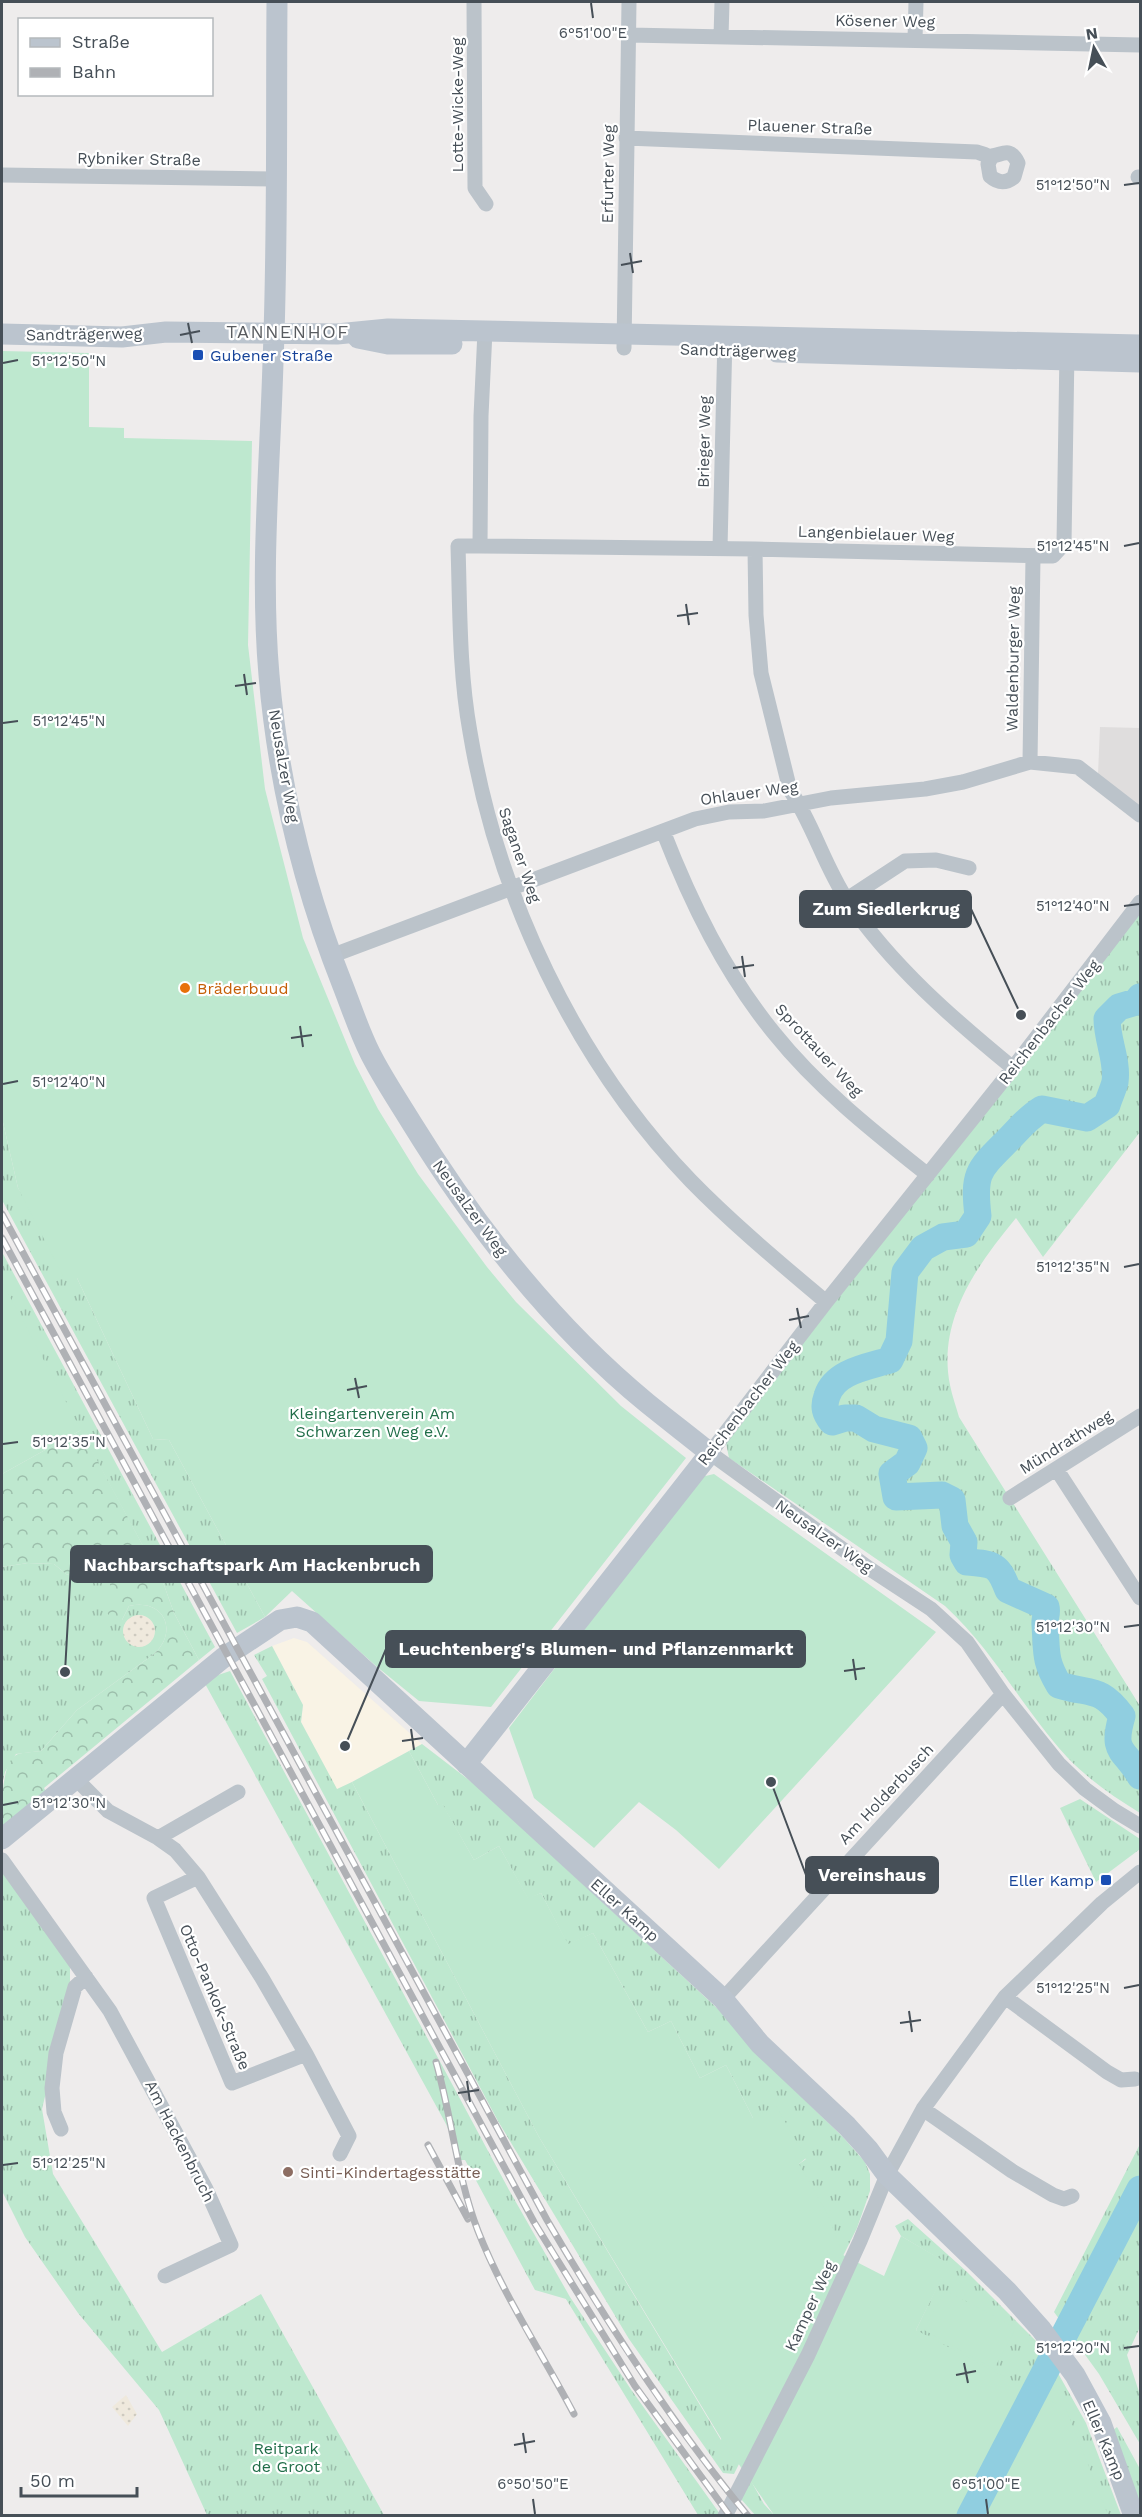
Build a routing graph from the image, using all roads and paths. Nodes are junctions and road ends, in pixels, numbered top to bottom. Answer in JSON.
{"nodes":[{"id":1,"x":277,"y":2,"type":"edge"},
{"id":2,"x":474,"y":2,"type":"edge"},
{"id":3,"x":629,"y":2,"type":"edge"},
{"id":4,"x":722,"y":2,"type":"edge"},
{"id":5,"x":916,"y":2,"type":"edge"},
{"id":6,"x":629,"y":35,"type":"junction"},
{"id":7,"x":721,"y":37,"type":"junction"},
{"id":8,"x":915,"y":40,"type":"junction"},
{"id":9,"x":1140,"y":45,"type":"edge"},
{"id":10,"x":626,"y":138,"type":"junction"},
{"id":11,"x":992,"y":156,"type":"dead end"},
{"id":12,"x":2,"y":175,"type":"edge"},
{"id":13,"x":275,"y":179,"type":"junction"},
{"id":14,"x":486,"y":204,"type":"dead end"},
{"id":15,"x":2,"y":320,"type":"edge"},
{"id":16,"x":166,"y":332,"type":"junction"},
{"id":17,"x":274,"y":333,"type":"junction"},
{"id":18,"x":2,"y":334,"type":"edge"},
{"id":19,"x":485,"y":337,"type":"junction"},
{"id":20,"x":624,"y":341,"type":"junction"},
{"id":21,"x":725,"y":343,"type":"junction"},
{"id":22,"x":1140,"y":345,"type":"edge"},
{"id":23,"x":1067,"y":352,"type":"junction"},
{"id":24,"x":1140,"y":362,"type":"edge"},
{"id":25,"x":480,"y":546,"type":"junction"},
{"id":26,"x":720,"y":548,"type":"junction"},
{"id":27,"x":755,"y":549,"type":"junction"},
{"id":28,"x":1033,"y":557,"type":"junction"},
{"id":29,"x":1030,"y":762,"type":"junction"},
{"id":30,"x":800,"y":804,"type":"junction"},
{"id":31,"x":1140,"y":815,"type":"edge"},
{"id":32,"x":663,"y":831,"type":"junction"},
{"id":33,"x":969,"y":868,"type":"dead end"},
{"id":34,"x":512,"y":889,"type":"junction"},
{"id":35,"x":847,"y":899,"type":"junction"},
{"id":36,"x":1140,"y":902,"type":"edge"},
{"id":37,"x":331,"y":956,"type":"junction"},
{"id":38,"x":1013,"y":1068,"type":"junction"},
{"id":39,"x":928,"y":1175,"type":"junction"},
{"id":40,"x":826,"y":1302,"type":"junction"},
{"id":41,"x":1140,"y":1416,"type":"edge"},
{"id":42,"x":710,"y":1453,"type":"junction"},
{"id":43,"x":1057,"y":1470,"type":"junction"},
{"id":44,"x":1010,"y":1498,"type":"dead end"},
{"id":45,"x":1140,"y":1598,"type":"edge"},
{"id":46,"x":1004,"y":1694,"type":"junction"},
{"id":47,"x":466,"y":1764,"type":"junction"},
{"id":48,"x":75,"y":1778,"type":"junction"},
{"id":49,"x":238,"y":1792,"type":"dead end"},
{"id":50,"x":1140,"y":1826,"type":"edge"},
{"id":51,"x":158,"y":1838,"type":"junction"},
{"id":52,"x":2,"y":1839,"type":"edge"},
{"id":53,"x":2,"y":1860,"type":"edge"},
{"id":54,"x":1140,"y":1872,"type":"edge"},
{"id":55,"x":198,"y":1877,"type":"junction"},
{"id":56,"x":86,"y":1977,"type":"junction"},
{"id":57,"x":1005,"y":1997,"type":"junction"},
{"id":58,"x":723,"y":1999,"type":"junction"},
{"id":59,"x":306,"y":2054,"type":"junction"},
{"id":60,"x":1135,"y":2079,"type":"dead end"},
{"id":61,"x":924,"y":2109,"type":"junction"},
{"id":62,"x":61,"y":2129,"type":"dead end"},
{"id":63,"x":340,"y":2154,"type":"dead end"},
{"id":64,"x":887,"y":2175,"type":"junction"},
{"id":65,"x":1072,"y":2196,"type":"dead end"},
{"id":66,"x":165,"y":2276,"type":"dead end"},
{"id":67,"x":725,"y":2516,"type":"edge"},
{"id":68,"x":1134,"y":2516,"type":"edge"}],
"edges":[{"from":1,"to":13,"type":"street"},
{"from":2,"to":14,"type":"street","name":"Lotte-Wicke-Weg"},
{"from":3,"to":6,"type":"street","name":"Erfurter Weg"},
{"from":4,"to":7,"type":"street"},
{"from":5,"to":8,"type":"street"},
{"from":6,"to":7,"type":"street","name":"Kösener Weg"},
{"from":6,"to":10,"type":"street","name":"Erfurter Weg"},
{"from":7,"to":8,"type":"street","name":"Kösener Weg"},
{"from":8,"to":9,"type":"street","name":"Kösener Weg"},
{"from":10,"to":11,"type":"street","name":"Plauener Straße"},
{"from":10,"to":20,"type":"street","name":"Erfurter Weg"},
{"from":12,"to":13,"type":"street","name":"Rybniker Straße"},
{"from":13,"to":17,"type":"street"},
{"from":15,"to":16,"type":"street","name":"Sandträgerweg"},
{"from":16,"to":17,"type":"street","name":"Sandträgerweg"},
{"from":16,"to":18,"type":"street","name":"Sandträgerweg"},
{"from":17,"to":19,"type":"street","name":"Sandträgerweg"},
{"from":17,"to":37,"type":"street","name":"Neusalzer Weg"},
{"from":19,"to":20,"type":"street","name":"Sandträgerweg"},
{"from":19,"to":25,"type":"street"},
{"from":20,"to":21,"type":"street","name":"Sandträgerweg"},
{"from":21,"to":23,"type":"street","name":"Sandträgerweg"},
{"from":21,"to":26,"type":"street","name":"Brieger Weg"},
{"from":22,"to":23,"type":"street","name":"Sandträgerweg"},
{"from":23,"to":24,"type":"street","name":"Sandträgerweg"},
{"from":23,"to":28,"type":"street","name":"Langenbielauer Weg"},
{"from":25,"to":26,"type":"street","name":"Langenbielauer Weg"},
{"from":25,"to":34,"type":"street","name":"Saganer Weg"},
{"from":26,"to":27,"type":"street","name":"Langenbielauer Weg"},
{"from":27,"to":28,"type":"street","name":"Langenbielauer Weg"},
{"from":27,"to":30,"type":"street"},
{"from":28,"to":29,"type":"street","name":"Waldenburger Weg"},
{"from":29,"to":30,"type":"street","name":"Ohlauer Weg"},
{"from":29,"to":31,"type":"street","name":"Ohlauer Weg"},
{"from":30,"to":32,"type":"street","name":"Ohlauer Weg"},
{"from":30,"to":35,"type":"street"},
{"from":32,"to":34,"type":"street","name":"Ohlauer Weg"},
{"from":32,"to":39,"type":"street","name":"Sprottauer Weg"},
{"from":33,"to":35,"type":"street"},
{"from":34,"to":37,"type":"street","name":"Ohlauer Weg"},
{"from":34,"to":40,"type":"street","name":"Saganer Weg"},
{"from":35,"to":38,"type":"street"},
{"from":36,"to":38,"type":"street","name":"Reichenbacher Weg"},
{"from":37,"to":42,"type":"street","name":"Neusalzer Weg"},
{"from":38,"to":39,"type":"street","name":"Reichenbacher Weg"},
{"from":39,"to":40,"type":"street","name":"Reichenbacher Weg"},
{"from":40,"to":42,"type":"street","name":"Reichenbacher Weg"},
{"from":41,"to":43,"type":"street","name":"Mündrathweg"},
{"from":42,"to":46,"type":"street","name":"Neusalzer Weg"},
{"from":42,"to":47,"type":"street","name":"Reichenbacher Weg"},
{"from":43,"to":44,"type":"street","name":"Mündrathweg"},
{"from":43,"to":45,"type":"street"},
{"from":46,"to":50,"type":"street","name":"Neusalzer Weg"},
{"from":46,"to":58,"type":"street","name":"Am Holderbusch"},
{"from":47,"to":48,"type":"street","name":"Eller Kamp"},
{"from":47,"to":58,"type":"street","name":"Eller Kamp"},
{"from":48,"to":51,"type":"street"},
{"from":48,"to":52,"type":"street"},
{"from":49,"to":51,"type":"street"},
{"from":51,"to":55,"type":"street"},
{"from":53,"to":56,"type":"street","name":"Am Hackenbruch"},
{"from":54,"to":57,"type":"street","name":"Kamper Weg"},
{"from":55,"to":59,"type":"street"},
{"from":55,"to":59,"type":"street","name":"Otto-Pankok-Straße"},
{"from":56,"to":62,"type":"street"},
{"from":56,"to":66,"type":"street","name":"Am Hackenbruch"},
{"from":57,"to":60,"type":"street"},
{"from":57,"to":61,"type":"street","name":"Kamper Weg"},
{"from":58,"to":64,"type":"street","name":"Eller Kamp"},
{"from":59,"to":63,"type":"street"},
{"from":61,"to":64,"type":"street","name":"Kamper Weg"},
{"from":61,"to":65,"type":"street"},
{"from":64,"to":67,"type":"street","name":"Kamper Weg"},
{"from":64,"to":68,"type":"street","name":"Eller Kamp"}]}
